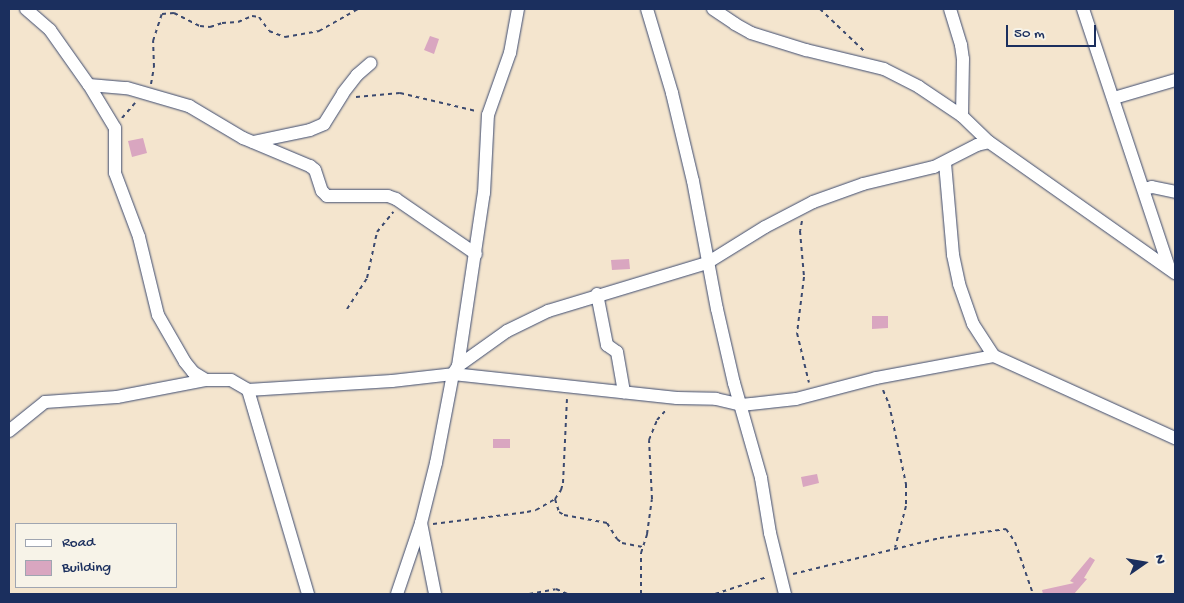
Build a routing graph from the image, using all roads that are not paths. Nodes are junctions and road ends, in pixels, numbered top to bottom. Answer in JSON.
{"nodes":[{"id":1,"x":26,"y":9,"type":"edge"},
{"id":2,"x":518,"y":9,"type":"edge"},
{"id":3,"x":647,"y":9,"type":"edge"},
{"id":4,"x":713,"y":9,"type":"edge"},
{"id":5,"x":950,"y":9,"type":"edge"},
{"id":6,"x":1083,"y":9,"type":"edge"},
{"id":7,"x":371,"y":62,"type":"dead end"},
{"id":8,"x":1175,"y":80,"type":"edge"},
{"id":9,"x":89,"y":85,"type":"junction"},
{"id":10,"x":1114,"y":98,"type":"junction"},
{"id":11,"x":962,"y":116,"type":"junction"},
{"id":12,"x":253,"y":142,"type":"junction"},
{"id":13,"x":989,"y":142,"type":"junction"},
{"id":14,"x":945,"y":163,"type":"junction"},
{"id":15,"x":1144,"y":189,"type":"junction"},
{"id":16,"x":1175,"y":192,"type":"edge"},
{"id":17,"x":476,"y":254,"type":"junction"},
{"id":18,"x":708,"y":263,"type":"junction"},
{"id":19,"x":1172,"y":270,"type":"edge"},
{"id":20,"x":597,"y":294,"type":"junction"},
{"id":21,"x":994,"y":356,"type":"junction"},
{"id":22,"x":455,"y":370,"type":"junction"},
{"id":23,"x":206,"y":380,"type":"junction"},
{"id":24,"x":248,"y":390,"type":"junction"},
{"id":25,"x":624,"y":392,"type":"junction"},
{"id":26,"x":741,"y":405,"type":"junction"},
{"id":27,"x":9,"y":431,"type":"edge"},
{"id":28,"x":1175,"y":438,"type":"edge"},
{"id":29,"x":421,"y":525,"type":"junction"},
{"id":30,"x":308,"y":594,"type":"edge"},
{"id":31,"x":397,"y":594,"type":"edge"},
{"id":32,"x":435,"y":594,"type":"edge"},
{"id":33,"x":786,"y":594,"type":"edge"}],
"edges":[{"from":1,"to":9,"type":"street"},
{"from":2,"to":17,"type":"street"},
{"from":3,"to":18,"type":"street"},
{"from":4,"to":11,"type":"street"},
{"from":5,"to":11,"type":"street"},
{"from":6,"to":10,"type":"street"},
{"from":7,"to":12,"type":"street"},
{"from":8,"to":10,"type":"street"},
{"from":9,"to":12,"type":"street"},
{"from":9,"to":23,"type":"street"},
{"from":10,"to":15,"type":"street"},
{"from":11,"to":13,"type":"street"},
{"from":12,"to":17,"type":"street"},
{"from":13,"to":14,"type":"street"},
{"from":13,"to":19,"type":"street"},
{"from":14,"to":18,"type":"street"},
{"from":14,"to":21,"type":"street"},
{"from":15,"to":16,"type":"street"},
{"from":15,"to":19,"type":"street"},
{"from":17,"to":22,"type":"street"},
{"from":18,"to":20,"type":"street"},
{"from":18,"to":26,"type":"street"},
{"from":20,"to":22,"type":"street"},
{"from":20,"to":25,"type":"street"},
{"from":21,"to":26,"type":"street"},
{"from":21,"to":28,"type":"street"},
{"from":22,"to":24,"type":"street"},
{"from":22,"to":25,"type":"street"},
{"from":22,"to":29,"type":"street"},
{"from":23,"to":24,"type":"street"},
{"from":23,"to":27,"type":"street"},
{"from":24,"to":30,"type":"street"},
{"from":25,"to":26,"type":"street"},
{"from":26,"to":33,"type":"street"},
{"from":29,"to":31,"type":"street"},
{"from":29,"to":32,"type":"street"}]}
